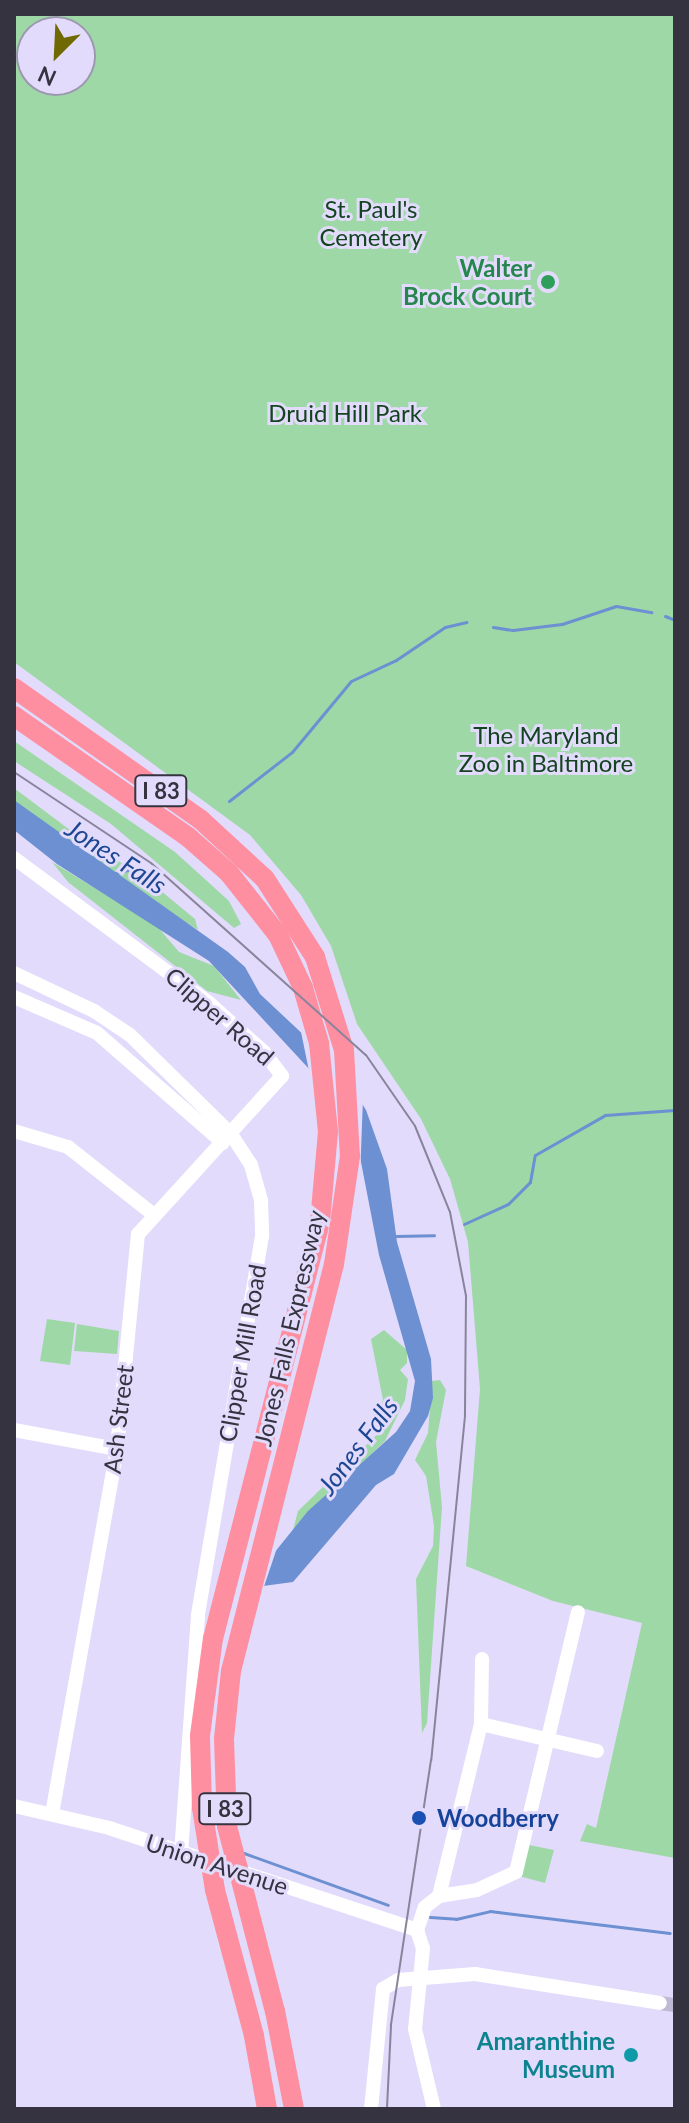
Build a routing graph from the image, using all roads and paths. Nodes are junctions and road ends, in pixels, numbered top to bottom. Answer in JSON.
{"nodes":[{"id":1,"x":14,"y":688,"type":"edge"},
{"id":2,"x":14,"y":716,"type":"edge"},
{"id":3,"x":14,"y":858,"type":"edge"},
{"id":4,"x":14,"y":973,"type":"edge"},
{"id":5,"x":14,"y":997,"type":"edge"},
{"id":6,"x":282,"y":1076,"type":"joint"},
{"id":7,"x":14,"y":1131,"type":"edge"},
{"id":8,"x":227,"y":1138,"type":"junction"},
{"id":9,"x":154,"y":1215,"type":"junction"},
{"id":10,"x":14,"y":1430,"type":"edge"},
{"id":11,"x":117,"y":1449,"type":"junction"},
{"id":12,"x":578,"y":1612,"type":"dead end"},
{"id":13,"x":482,"y":1659,"type":"dead end"},
{"id":14,"x":481,"y":1724,"type":"junction"},
{"id":15,"x":547,"y":1740,"type":"junction"},
{"id":16,"x":597,"y":1751,"type":"dead end"},
{"id":17,"x":14,"y":1806,"type":"edge"},
{"id":18,"x":52,"y":1814,"type":"junction"},
{"id":19,"x":181,"y":1851,"type":"junction"},
{"id":20,"x":439,"y":1896,"type":"junction"},
{"id":21,"x":420,"y":1920,"type":"junction"},
{"id":22,"x":418,"y":1978,"type":"junction"},
{"id":23,"x":660,"y":2003,"type":"tunnel mouth"},
{"id":24,"x":267,"y":2109,"type":"edge"},
{"id":25,"x":294,"y":2109,"type":"edge"},
{"id":26,"x":371,"y":2109,"type":"edge"},
{"id":27,"x":434,"y":2109,"type":"edge"}],
"edges":[{"from":1,"to":25,"type":"highway","name":"Jones Falls Expressway","number":"I 83"},
{"from":2,"to":24,"type":"highway","name":"Jones Falls Expressway","number":"I 83"},
{"from":3,"to":6,"type":"street","name":"Clipper Road"},
{"from":4,"to":8,"type":"street","name":"Clipper Mill Road"},
{"from":5,"to":8,"type":"street"},
{"from":6,"to":8,"type":"street","name":"Ash Street"},
{"from":7,"to":9,"type":"street"},
{"from":8,"to":9,"type":"street","name":"Ash Street"},
{"from":8,"to":19,"type":"street","name":"Clipper Mill Road"},
{"from":9,"to":11,"type":"street","name":"Ash Street"},
{"from":10,"to":11,"type":"street"},
{"from":11,"to":18,"type":"street","name":"Ash Street"},
{"from":12,"to":15,"type":"street"},
{"from":13,"to":14,"type":"street"},
{"from":14,"to":15,"type":"street"},
{"from":14,"to":20,"type":"street"},
{"from":15,"to":16,"type":"street"},
{"from":15,"to":20,"type":"street"},
{"from":17,"to":18,"type":"street","name":"Union Avenue"},
{"from":18,"to":19,"type":"street","name":"Union Avenue"},
{"from":19,"to":21,"type":"street","name":"Union Avenue"},
{"from":20,"to":21,"type":"street"},
{"from":21,"to":22,"type":"street"},
{"from":22,"to":23,"type":"street"},
{"from":22,"to":26,"type":"street"},
{"from":22,"to":27,"type":"street"}]}
